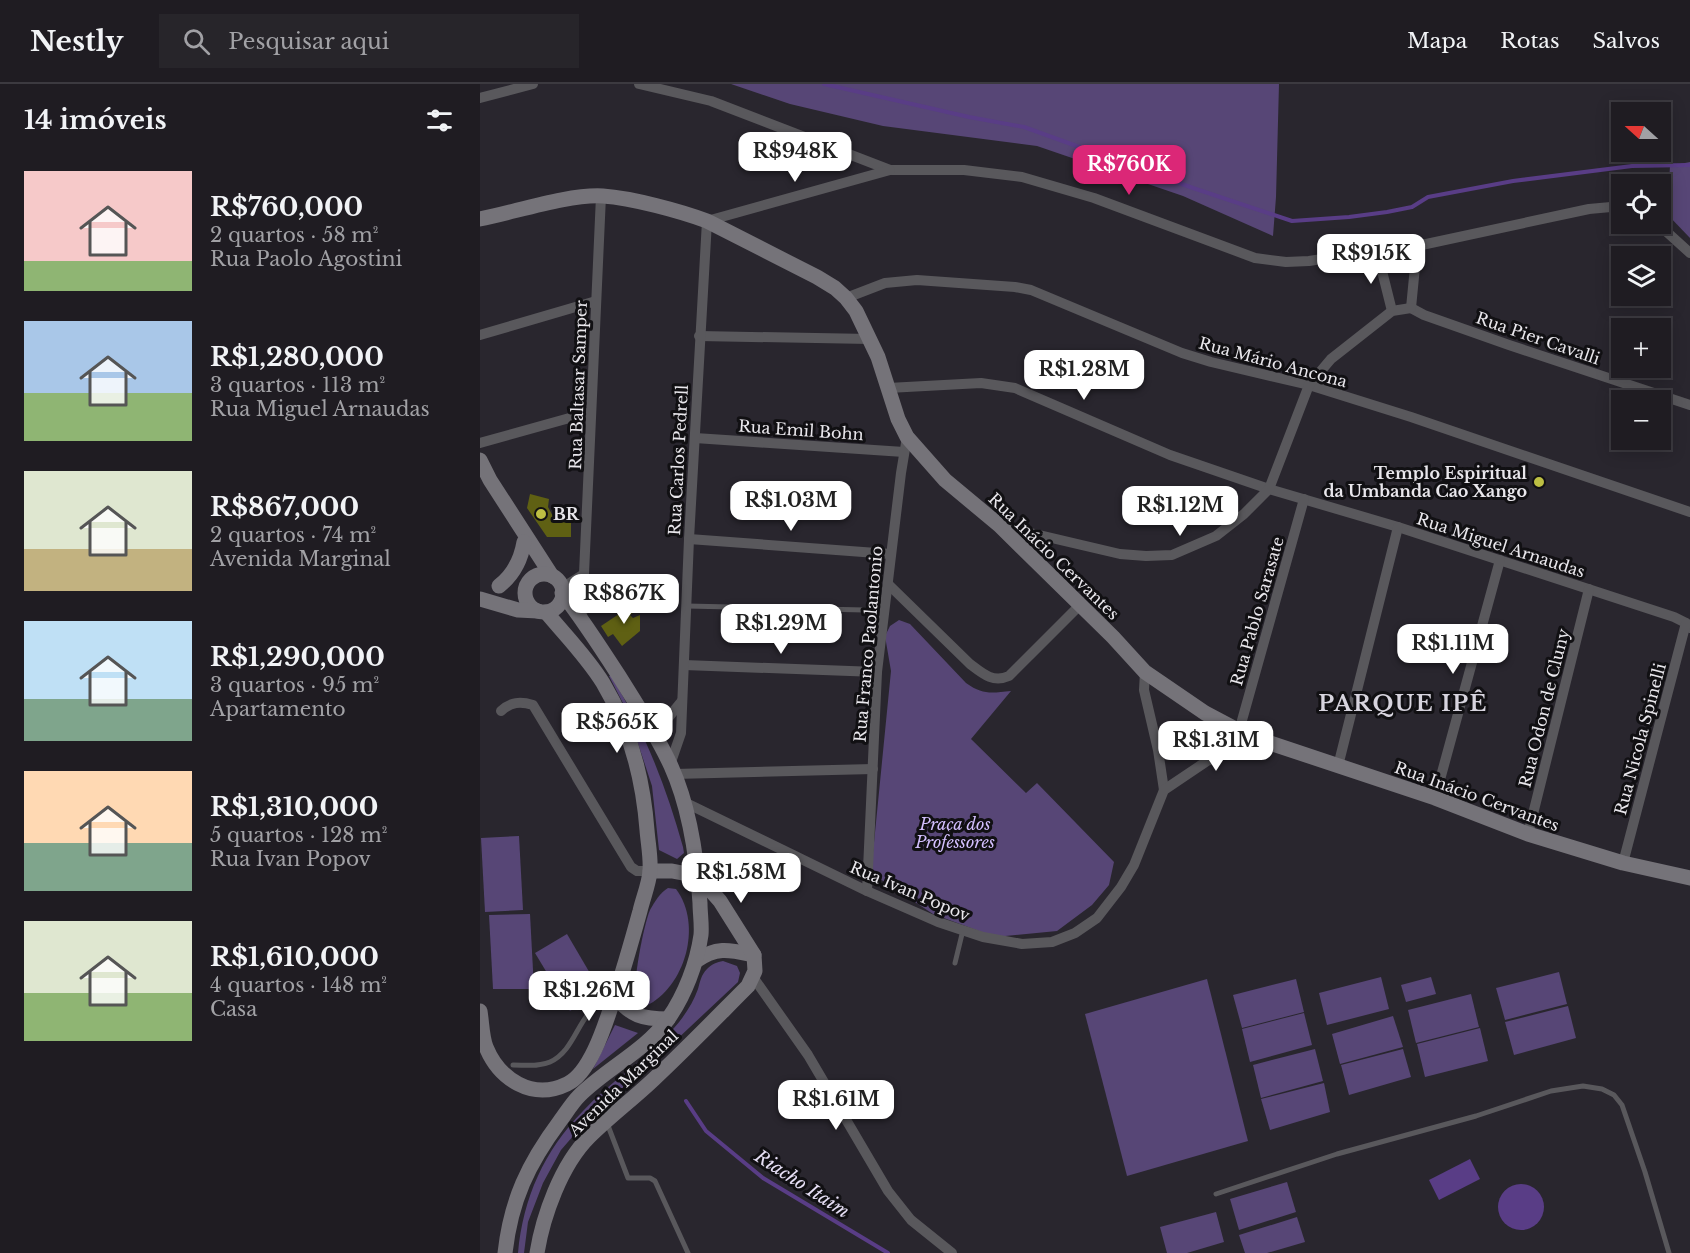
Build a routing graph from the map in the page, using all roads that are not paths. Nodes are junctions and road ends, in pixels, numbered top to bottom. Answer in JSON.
{"nodes":[{"id":1,"x":533,"y":84,"type":"edge"},
{"id":2,"x":639,"y":84,"type":"edge"},
{"id":3,"x":480,"y":98,"type":"edge"},
{"id":4,"x":891,"y":170,"type":"junction"},
{"id":5,"x":601,"y":196,"type":"junction"},
{"id":6,"x":1611,"y":207,"type":"edge"},
{"id":7,"x":480,"y":219,"type":"edge"},
{"id":8,"x":707,"y":221,"type":"junction"},
{"id":9,"x":1669,"y":234,"type":"edge"},
{"id":10,"x":1417,"y":246,"type":"junction"},
{"id":11,"x":1372,"y":251,"type":"junction"},
{"id":12,"x":1690,"y":253,"type":"edge"},
{"id":13,"x":846,"y":298,"type":"junction"},
{"id":14,"x":596,"y":301,"type":"junction"},
{"id":15,"x":1411,"y":308,"type":"junction"},
{"id":16,"x":1392,"y":311,"type":"junction"},
{"id":17,"x":480,"y":336,"type":"edge"},
{"id":18,"x":699,"y":336,"type":"junction"},
{"id":19,"x":870,"y":339,"type":"junction"},
{"id":20,"x":1310,"y":385,"type":"junction"},
{"id":21,"x":888,"y":388,"type":"junction"},
{"id":22,"x":1690,"y":405,"type":"edge"},
{"id":23,"x":591,"y":412,"type":"junction"},
{"id":24,"x":695,"y":438,"type":"junction"},
{"id":25,"x":480,"y":444,"type":"edge"},
{"id":26,"x":906,"y":444,"type":"junction"},
{"id":27,"x":480,"y":460,"type":"edge"},
{"id":28,"x":1269,"y":489,"type":"junction"},
{"id":29,"x":1304,"y":499,"type":"junction"},
{"id":30,"x":1690,"y":512,"type":"edge"},
{"id":31,"x":999,"y":525,"type":"junction"},
{"id":32,"x":1398,"y":527,"type":"junction"},
{"id":33,"x":524,"y":538,"type":"junction"},
{"id":34,"x":689,"y":539,"type":"junction"},
{"id":35,"x":890,"y":554,"type":"junction"},
{"id":36,"x":1500,"y":560,"type":"junction"},
{"id":37,"x":584,"y":574,"type":"junction"},
{"id":38,"x":530,"y":580,"type":"junction"},
{"id":39,"x":889,"y":585,"type":"junction"},
{"id":40,"x":499,"y":586,"type":"junction"},
{"id":41,"x":559,"y":586,"type":"junction"},
{"id":42,"x":480,"y":589,"type":"edge"},
{"id":43,"x":1589,"y":589,"type":"junction"},
{"id":44,"x":480,"y":599,"type":"edge"},
{"id":45,"x":1080,"y":605,"type":"junction"},
{"id":46,"x":685,"y":606,"type":"junction"},
{"id":47,"x":518,"y":610,"type":"junction"},
{"id":48,"x":865,"y":610,"type":"dead end"},
{"id":49,"x":543,"y":612,"type":"junction"},
{"id":50,"x":582,"y":618,"type":"junction"},
{"id":51,"x":1688,"y":625,"type":"edge"},
{"id":52,"x":570,"y":640,"type":"junction"},
{"id":53,"x":684,"y":665,"type":"junction"},
{"id":54,"x":877,"y":672,"type":"junction"},
{"id":55,"x":1145,"y":672,"type":"junction"},
{"id":56,"x":682,"y":701,"type":"junction"},
{"id":57,"x":501,"y":711,"type":"dead end"},
{"id":58,"x":650,"y":727,"type":"junction"},
{"id":59,"x":1239,"y":731,"type":"junction"},
{"id":60,"x":1261,"y":740,"type":"junction"},
{"id":61,"x":1338,"y":766,"type":"junction"},
{"id":62,"x":672,"y":769,"type":"junction"},
{"id":63,"x":873,"y":769,"type":"junction"},
{"id":64,"x":1164,"y":790,"type":"junction"},
{"id":65,"x":1435,"y":798,"type":"junction"},
{"id":66,"x":684,"y":802,"type":"junction"},
{"id":67,"x":1528,"y":834,"type":"junction"},
{"id":68,"x":1623,"y":863,"type":"junction"},
{"id":69,"x":650,"y":871,"type":"junction"},
{"id":70,"x":698,"y":876,"type":"junction"},
{"id":71,"x":1690,"y":878,"type":"edge"},
{"id":72,"x":867,"y":891,"type":"junction"},
{"id":73,"x":963,"y":930,"type":"junction"},
{"id":74,"x":754,"y":955,"type":"junction"},
{"id":75,"x":696,"y":961,"type":"junction"},
{"id":76,"x":955,"y":963,"type":"dead end"},
{"id":77,"x":753,"y":977,"type":"junction"},
{"id":78,"x":614,"y":998,"type":"junction"},
{"id":79,"x":480,"y":1011,"type":"edge"},
{"id":80,"x":668,"y":1019,"type":"junction"},
{"id":81,"x":513,"y":1065,"type":"dead end"},
{"id":82,"x":606,"y":1122,"type":"junction"},
{"id":83,"x":1216,"y":1194,"type":"dead end"},
{"id":84,"x":505,"y":1253,"type":"edge"},
{"id":85,"x":537,"y":1253,"type":"edge"},
{"id":86,"x":688,"y":1253,"type":"edge"},
{"id":87,"x":952,"y":1253,"type":"edge"},
{"id":88,"x":1669,"y":1253,"type":"edge"}],
"edges":[{"from":1,"to":3,"type":"street"},
{"from":2,"to":4,"type":"street"},
{"from":4,"to":8,"type":"street"},
{"from":4,"to":11,"type":"street"},
{"from":5,"to":7,"type":"main road","name":"Rua Inácio Cervantes"},
{"from":5,"to":8,"type":"main road","name":"Rua Inácio Cervantes"},
{"from":5,"to":14,"type":"street","name":"Rua Baltasar Samper"},
{"from":6,"to":10,"type":"street"},
{"from":8,"to":13,"type":"main road","name":"Rua Inácio Cervantes"},
{"from":8,"to":18,"type":"street","name":"Rua Carlos Pedrell"},
{"from":9,"to":12,"type":"street"},
{"from":10,"to":11,"type":"street"},
{"from":10,"to":15,"type":"street"},
{"from":11,"to":16,"type":"street"},
{"from":13,"to":19,"type":"main road","name":"Rua Inácio Cervantes"},
{"from":13,"to":20,"type":"street","name":"Rua Mário Ancona"},
{"from":14,"to":17,"type":"street"},
{"from":14,"to":23,"type":"street","name":"Rua Baltasar Samper"},
{"from":15,"to":16,"type":"street"},
{"from":15,"to":22,"type":"street","name":"Rua Pier Cavalli"},
{"from":16,"to":20,"type":"street"},
{"from":18,"to":19,"type":"street"},
{"from":18,"to":24,"type":"street","name":"Rua Carlos Pedrell"},
{"from":19,"to":21,"type":"main road","name":"Rua Inácio Cervantes"},
{"from":20,"to":28,"type":"street"},
{"from":20,"to":30,"type":"street","name":"Rua Mário Ancona"},
{"from":21,"to":26,"type":"main road","name":"Rua Inácio Cervantes"},
{"from":21,"to":28,"type":"street","name":"Rua Miguel Arnaudas"},
{"from":23,"to":25,"type":"street"},
{"from":23,"to":37,"type":"street","name":"Rua Baltasar Samper"},
{"from":24,"to":26,"type":"street","name":"Rua Emil Bohn"},
{"from":24,"to":34,"type":"street","name":"Rua Carlos Pedrell"},
{"from":26,"to":31,"type":"main road","name":"Rua Inácio Cervantes"},
{"from":26,"to":35,"type":"street","name":"Rua Franco Paolantonio"},
{"from":27,"to":33,"type":"main road","name":"Avenida Marginal"},
{"from":28,"to":29,"type":"street","name":"Rua Miguel Arnaudas"},
{"from":28,"to":31,"type":"street"},
{"from":29,"to":32,"type":"street","name":"Rua Miguel Arnaudas"},
{"from":29,"to":59,"type":"street","name":"Rua Pablo Sarasate"},
{"from":31,"to":45,"type":"main road","name":"Rua Inácio Cervantes"},
{"from":32,"to":36,"type":"street","name":"Rua Miguel Arnaudas"},
{"from":32,"to":61,"type":"street"},
{"from":33,"to":38,"type":"main road"},
{"from":33,"to":40,"type":"main road"},
{"from":33,"to":41,"type":"main road","name":"Avenida Marginal"},
{"from":34,"to":35,"type":"street"},
{"from":34,"to":46,"type":"street","name":"Rua Carlos Pedrell"},
{"from":35,"to":39,"type":"street","name":"Rua Franco Paolantonio"},
{"from":36,"to":43,"type":"street","name":"Rua Miguel Arnaudas"},
{"from":36,"to":65,"type":"street"},
{"from":37,"to":41,"type":"street"},
{"from":37,"to":50,"type":"street","name":"Rua Baltasar Samper"},
{"from":38,"to":40,"type":"main road"},
{"from":38,"to":41,"type":"main road"},
{"from":38,"to":49,"type":"main road"},
{"from":39,"to":45,"type":"street"},
{"from":39,"to":54,"type":"street","name":"Rua Franco Paolantonio"},
{"from":40,"to":42,"type":"main road"},
{"from":41,"to":49,"type":"main road"},
{"from":41,"to":50,"type":"main road","name":"Avenida Marginal"},
{"from":43,"to":51,"type":"street","name":"Rua Miguel Arnaudas"},
{"from":43,"to":67,"type":"street","name":"Rua Odon de Cluny"},
{"from":44,"to":47,"type":"main road"},
{"from":45,"to":55,"type":"main road","name":"Rua Inácio Cervantes"},
{"from":46,"to":48,"type":"lane"},
{"from":46,"to":53,"type":"street","name":"Rua Carlos Pedrell"},
{"from":47,"to":49,"type":"main road"},
{"from":47,"to":52,"type":"main road"},
{"from":49,"to":52,"type":"main road"},
{"from":50,"to":58,"type":"main road","name":"Avenida Marginal"},
{"from":51,"to":68,"type":"street","name":"Rua Nicola Spinelli"},
{"from":52,"to":69,"type":"main road"},
{"from":53,"to":54,"type":"street"},
{"from":53,"to":56,"type":"street","name":"Rua Carlos Pedrell"},
{"from":54,"to":63,"type":"street","name":"Rua Franco Paolantonio"},
{"from":55,"to":59,"type":"main road","name":"Rua Inácio Cervantes"},
{"from":55,"to":64,"type":"street"},
{"from":56,"to":58,"type":"street"},
{"from":56,"to":62,"type":"street","name":"Rua Carlos Pedrell"},
{"from":57,"to":69,"type":"street"},
{"from":58,"to":62,"type":"main road","name":"Avenida Marginal"},
{"from":59,"to":60,"type":"main road","name":"Rua Inácio Cervantes"},
{"from":60,"to":61,"type":"main road","name":"Rua Inácio Cervantes"},
{"from":60,"to":64,"type":"street"},
{"from":61,"to":65,"type":"main road","name":"Rua Inácio Cervantes"},
{"from":62,"to":63,"type":"street"},
{"from":62,"to":66,"type":"main road","name":"Avenida Marginal"},
{"from":63,"to":72,"type":"street","name":"Rua Franco Paolantonio"},
{"from":64,"to":73,"type":"street","name":"Rua Ivan Popov"},
{"from":65,"to":67,"type":"main road","name":"Rua Inácio Cervantes"},
{"from":66,"to":70,"type":"main road","name":"Avenida Marginal"},
{"from":66,"to":72,"type":"street","name":"Rua Ivan Popov"},
{"from":67,"to":68,"type":"main road","name":"Rua Inácio Cervantes"},
{"from":68,"to":71,"type":"main road","name":"Rua Inácio Cervantes"},
{"from":69,"to":70,"type":"main road"},
{"from":69,"to":78,"type":"main road"},
{"from":70,"to":74,"type":"main road"},
{"from":70,"to":75,"type":"main road","name":"Avenida Marginal"},
{"from":72,"to":73,"type":"street","name":"Rua Ivan Popov"},
{"from":73,"to":76,"type":"lane"},
{"from":74,"to":75,"type":"main road"},
{"from":74,"to":77,"type":"main road"},
{"from":75,"to":80,"type":"main road","name":"Avenida Marginal"},
{"from":77,"to":82,"type":"main road","name":"Avenida Marginal"},
{"from":77,"to":87,"type":"street"},
{"from":78,"to":79,"type":"main road"},
{"from":78,"to":80,"type":"main road"},
{"from":78,"to":81,"type":"lane"},
{"from":80,"to":84,"type":"main road","name":"Avenida Marginal"},
{"from":82,"to":85,"type":"main road","name":"Avenida Marginal"},
{"from":82,"to":86,"type":"lane"},
{"from":83,"to":88,"type":"lane"}]}
